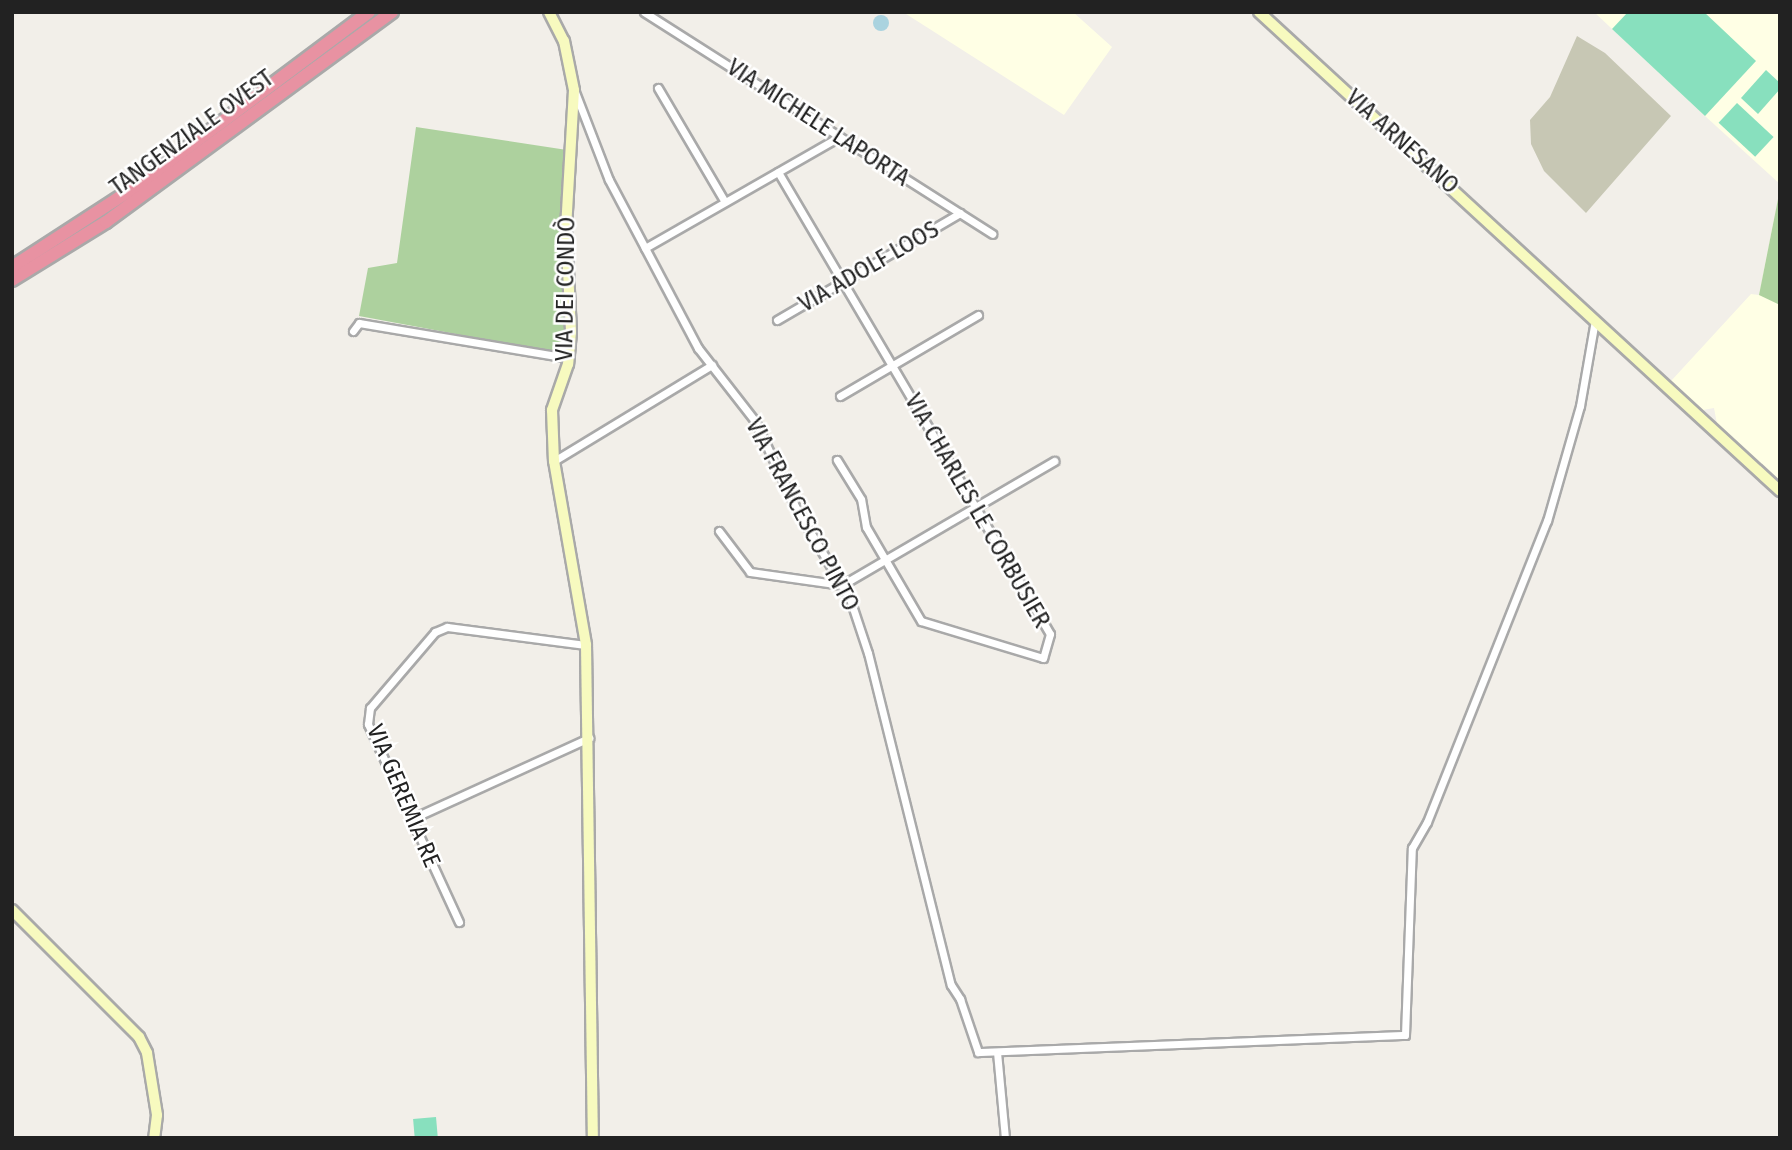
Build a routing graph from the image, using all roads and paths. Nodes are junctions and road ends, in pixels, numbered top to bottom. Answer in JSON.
{"nodes":[{"id":1,"x":369,"y":12,"type":"edge"},
{"id":2,"x":392,"y":12,"type":"edge"},
{"id":3,"x":549,"y":12,"type":"edge"},
{"id":4,"x":644,"y":12,"type":"edge"},
{"id":5,"x":1259,"y":12,"type":"edge"},
{"id":6,"x":659,"y":88,"type":"dead end"},
{"id":7,"x":574,"y":89,"type":"junction"},
{"id":8,"x":839,"y":137,"type":"junction"},
{"id":9,"x":778,"y":172,"type":"junction"},
{"id":10,"x":725,"y":202,"type":"junction"},
{"id":11,"x":960,"y":214,"type":"junction"},
{"id":12,"x":992,"y":234,"type":"dead end"},
{"id":13,"x":645,"y":248,"type":"junction"},
{"id":14,"x":12,"y":267,"type":"edge"},
{"id":15,"x":12,"y":280,"type":"edge"},
{"id":16,"x":843,"y":282,"type":"junction"},
{"id":17,"x":978,"y":315,"type":"dead end"},
{"id":18,"x":1595,"y":319,"type":"junction"},
{"id":19,"x":777,"y":320,"type":"dead end"},
{"id":20,"x":353,"y":331,"type":"dead end"},
{"id":21,"x":568,"y":358,"type":"junction"},
{"id":22,"x":712,"y":365,"type":"junction"},
{"id":23,"x":892,"y":366,"type":"junction"},
{"id":24,"x":840,"y":396,"type":"dead end"},
{"id":25,"x":554,"y":460,"type":"junction"},
{"id":26,"x":838,"y":460,"type":"dead end"},
{"id":27,"x":1054,"y":461,"type":"dead end"},
{"id":28,"x":1780,"y":491,"type":"edge"},
{"id":29,"x":976,"y":508,"type":"junction"},
{"id":30,"x":719,"y":531,"type":"dead end"},
{"id":31,"x":886,"y":560,"type":"junction"},
{"id":32,"x":842,"y":585,"type":"junction"},
{"id":33,"x":586,"y":645,"type":"junction"},
{"id":34,"x":589,"y":738,"type":"junction"},
{"id":35,"x":411,"y":819,"type":"junction"},
{"id":36,"x":12,"y":910,"type":"edge"},
{"id":37,"x":459,"y":922,"type":"dead end"},
{"id":38,"x":997,"y":1052,"type":"junction"},
{"id":39,"x":154,"y":1138,"type":"edge"},
{"id":40,"x":593,"y":1138,"type":"edge"},
{"id":41,"x":1006,"y":1138,"type":"edge"}],
"edges":[{"from":1,"to":14,"type":"highway","name":"TANGENZIALE OVEST"},
{"from":2,"to":15,"type":"highway","name":"TANGENZIALE OVEST"},
{"from":3,"to":7,"type":"street","name":"VIA DEI CONDÒ"},
{"from":4,"to":8,"type":"street","name":"VIA MICHELE LAPORTA"},
{"from":5,"to":18,"type":"street","name":"VIA ARNESANO"},
{"from":6,"to":10,"type":"street"},
{"from":7,"to":13,"type":"street","name":"VIA FRANCESCO PINTO"},
{"from":7,"to":21,"type":"street","name":"VIA DEI CONDÒ"},
{"from":8,"to":9,"type":"street"},
{"from":8,"to":11,"type":"street","name":"VIA MICHELE LAPORTA"},
{"from":9,"to":10,"type":"street"},
{"from":9,"to":16,"type":"street","name":"VIA CHARLES LE CORBUSIER"},
{"from":10,"to":13,"type":"street"},
{"from":11,"to":12,"type":"street","name":"VIA MICHELE LAPORTA"},
{"from":11,"to":16,"type":"street","name":"VIA ADOLF LOOS"},
{"from":13,"to":22,"type":"street","name":"VIA FRANCESCO PINTO"},
{"from":16,"to":19,"type":"street","name":"VIA ADOLF LOOS"},
{"from":16,"to":23,"type":"street","name":"VIA CHARLES LE CORBUSIER"},
{"from":17,"to":23,"type":"street"},
{"from":18,"to":28,"type":"street","name":"VIA ARNESANO"},
{"from":18,"to":38,"type":"street"},
{"from":20,"to":21,"type":"street"},
{"from":21,"to":25,"type":"street","name":"VIA DEI CONDÒ"},
{"from":22,"to":25,"type":"street"},
{"from":22,"to":32,"type":"street","name":"VIA FRANCESCO PINTO"},
{"from":23,"to":24,"type":"street"},
{"from":23,"to":29,"type":"street","name":"VIA CHARLES LE CORBUSIER"},
{"from":25,"to":33,"type":"street","name":"VIA DEI CONDÒ"},
{"from":26,"to":31,"type":"street","name":"VIA CHARLES LE CORBUSIER"},
{"from":27,"to":29,"type":"street"},
{"from":29,"to":31,"type":"street"},
{"from":29,"to":31,"type":"street","name":"VIA CHARLES LE CORBUSIER"},
{"from":30,"to":32,"type":"street"},
{"from":31,"to":32,"type":"street"},
{"from":32,"to":38,"type":"street","name":"VIA FRANCESCO PINTO"},
{"from":33,"to":34,"type":"street","name":"VIA DEI CONDÒ"},
{"from":33,"to":35,"type":"street","name":"VIA GEREMIA RE"},
{"from":34,"to":35,"type":"street"},
{"from":34,"to":40,"type":"street","name":"VIA DEI CONDÒ"},
{"from":35,"to":37,"type":"street","name":"VIA GEREMIA RE"},
{"from":36,"to":39,"type":"street"},
{"from":38,"to":41,"type":"street"}]}
